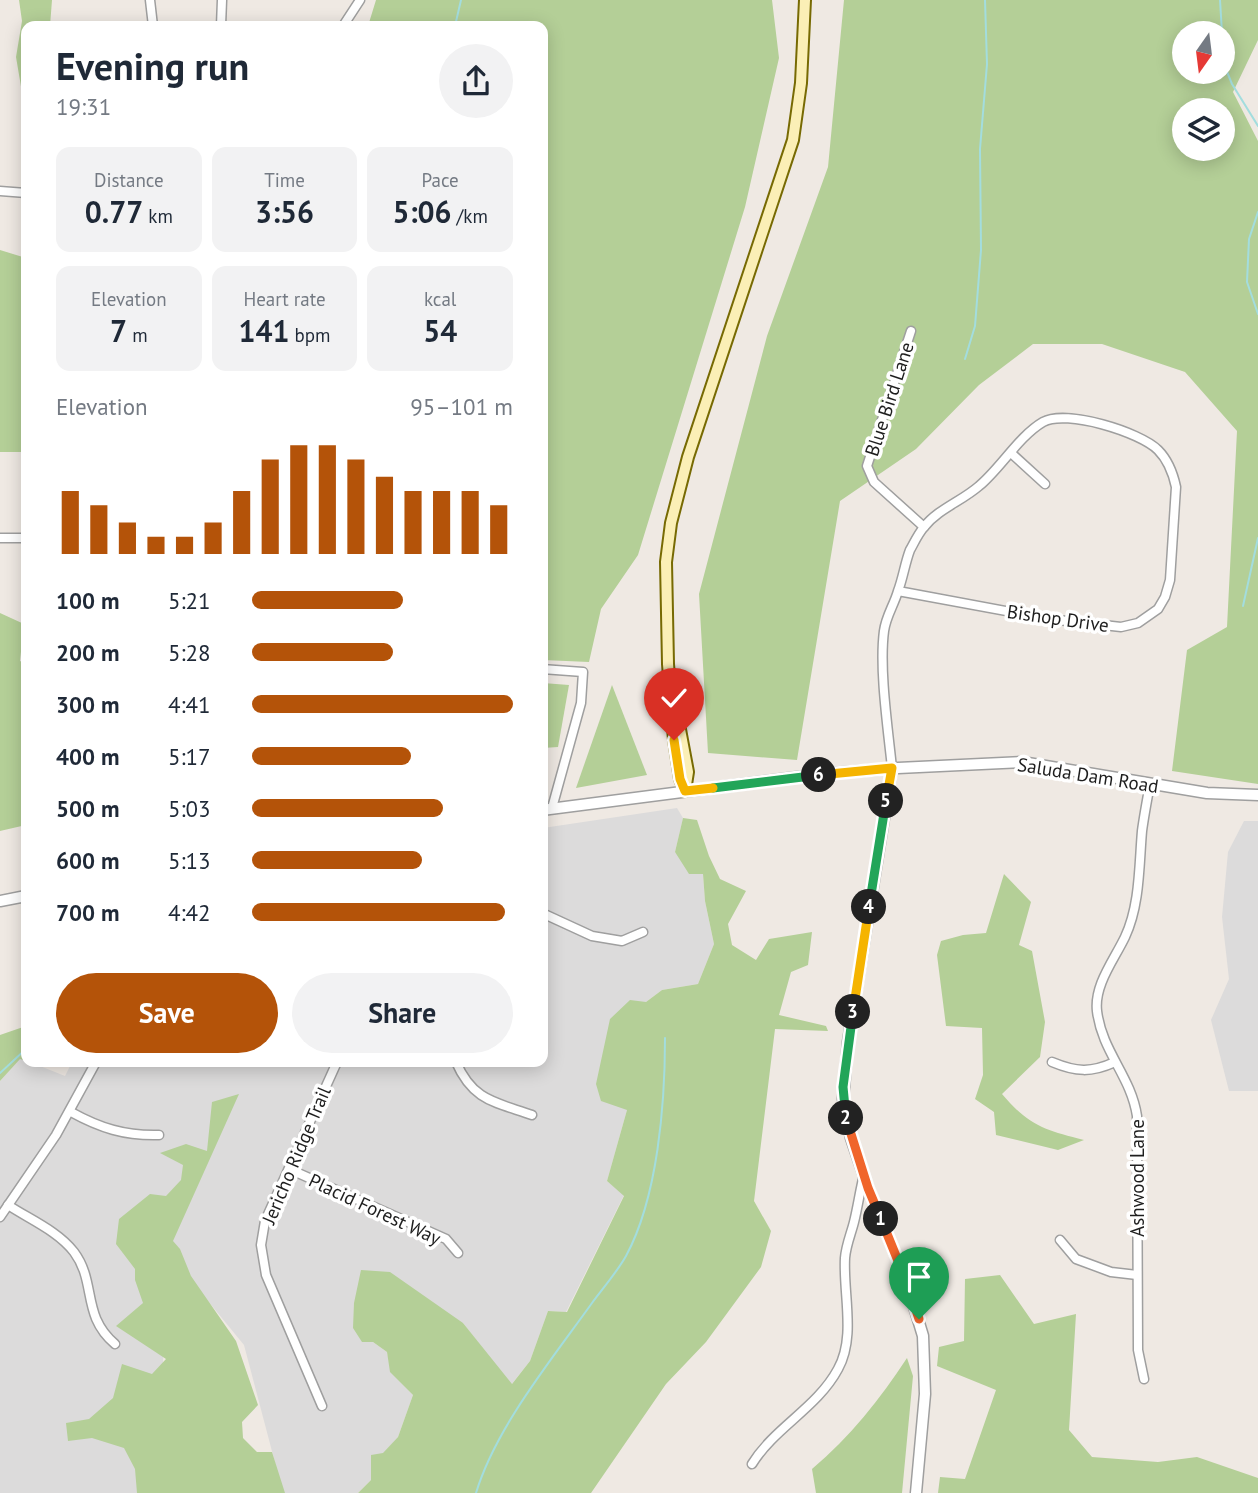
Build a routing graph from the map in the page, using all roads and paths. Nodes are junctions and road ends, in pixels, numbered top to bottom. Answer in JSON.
{"nodes":[{"id":1,"x":150,"y":0,"type":"edge"},
{"id":2,"x":222,"y":0,"type":"edge"},
{"id":3,"x":360,"y":0,"type":"edge"},
{"id":4,"x":805,"y":0,"type":"edge"},
{"id":5,"x":152,"y":21,"type":"edge"},
{"id":6,"x":221,"y":21,"type":"edge"},
{"id":7,"x":346,"y":21,"type":"edge"},
{"id":8,"x":0,"y":191,"type":"edge"},
{"id":9,"x":21,"y":193,"type":"edge"},
{"id":10,"x":911,"y":331,"type":"dead end"},
{"id":11,"x":1011,"y":453,"type":"junction"},
{"id":12,"x":1045,"y":484,"type":"dead end"},
{"id":13,"x":924,"y":527,"type":"junction"},
{"id":14,"x":0,"y":538,"type":"edge"},
{"id":15,"x":21,"y":538,"type":"edge"},
{"id":16,"x":898,"y":591,"type":"junction"},
{"id":17,"x":548,"y":669,"type":"edge"},
{"id":18,"x":892,"y":768,"type":"junction"},
{"id":19,"x":1150,"y":784,"type":"junction"},
{"id":20,"x":685,"y":791,"type":"junction"},
{"id":21,"x":1258,"y":794,"type":"edge"},
{"id":22,"x":548,"y":806,"type":"edge"},
{"id":23,"x":548,"y":809,"type":"edge"},
{"id":24,"x":21,"y":897,"type":"edge"},
{"id":25,"x":0,"y":901,"type":"edge"},
{"id":26,"x":548,"y":916,"type":"edge"},
{"id":27,"x":643,"y":932,"type":"dead end"},
{"id":28,"x":1052,"y":1062,"type":"dead end"},
{"id":29,"x":1115,"y":1062,"type":"junction"},
{"id":30,"x":94,"y":1067,"type":"edge"},
{"id":31,"x":335,"y":1067,"type":"edge"},
{"id":32,"x":458,"y":1067,"type":"edge"},
{"id":33,"x":71,"y":1112,"type":"junction"},
{"id":34,"x":533,"y":1115,"type":"dead end"},
{"id":35,"x":159,"y":1135,"type":"dead end"},
{"id":36,"x":289,"y":1169,"type":"junction"},
{"id":37,"x":864,"y":1175,"type":"junction"},
{"id":38,"x":8,"y":1205,"type":"junction"},
{"id":39,"x":0,"y":1217,"type":"edge"},
{"id":40,"x":1060,"y":1240,"type":"dead end"},
{"id":41,"x":458,"y":1253,"type":"dead end"},
{"id":42,"x":1137,"y":1275,"type":"junction"},
{"id":43,"x":116,"y":1344,"type":"dead end"},
{"id":44,"x":1144,"y":1378,"type":"dead end"},
{"id":45,"x":322,"y":1406,"type":"dead end"},
{"id":46,"x":752,"y":1464,"type":"dead end"},
{"id":47,"x":916,"y":1493,"type":"edge"}],
"edges":[{"from":1,"to":5,"type":"street"},
{"from":2,"to":6,"type":"street"},
{"from":3,"to":7,"type":"street"},
{"from":4,"to":20,"type":"main road"},
{"from":8,"to":9,"type":"street"},
{"from":10,"to":13,"type":"street","name":"Blue Bird Lane"},
{"from":11,"to":12,"type":"street"},
{"from":11,"to":13,"type":"street","name":"Bishop Drive"},
{"from":11,"to":16,"type":"street","name":"Bishop Drive"},
{"from":13,"to":16,"type":"street","name":"Bishop Drive"},
{"from":14,"to":15,"type":"street"},
{"from":16,"to":18,"type":"street","name":"Bishop Drive"},
{"from":17,"to":22,"type":"street"},
{"from":18,"to":19,"type":"street","name":"Saluda Dam Road"},
{"from":18,"to":20,"type":"street","name":"Saluda Dam Road"},
{"from":18,"to":37,"type":"street"},
{"from":19,"to":21,"type":"street","name":"Saluda Dam Road"},
{"from":19,"to":29,"type":"street","name":"Ashwood Lane"},
{"from":20,"to":23,"type":"street","name":"Saluda Dam Road"},
{"from":24,"to":25,"type":"street"},
{"from":26,"to":27,"type":"street"},
{"from":28,"to":29,"type":"street"},
{"from":29,"to":42,"type":"street","name":"Ashwood Lane"},
{"from":30,"to":33,"type":"street"},
{"from":31,"to":36,"type":"street","name":"Jericho Ridge Trail"},
{"from":32,"to":34,"type":"street"},
{"from":33,"to":35,"type":"street"},
{"from":33,"to":38,"type":"street"},
{"from":36,"to":41,"type":"street","name":"Placid Forest Way"},
{"from":36,"to":45,"type":"street","name":"Jericho Ridge Trail"},
{"from":37,"to":46,"type":"street"},
{"from":37,"to":47,"type":"street"},
{"from":38,"to":39,"type":"street"},
{"from":38,"to":43,"type":"street"},
{"from":40,"to":42,"type":"street"},
{"from":42,"to":44,"type":"street","name":"Ashwood Lane"}]}
